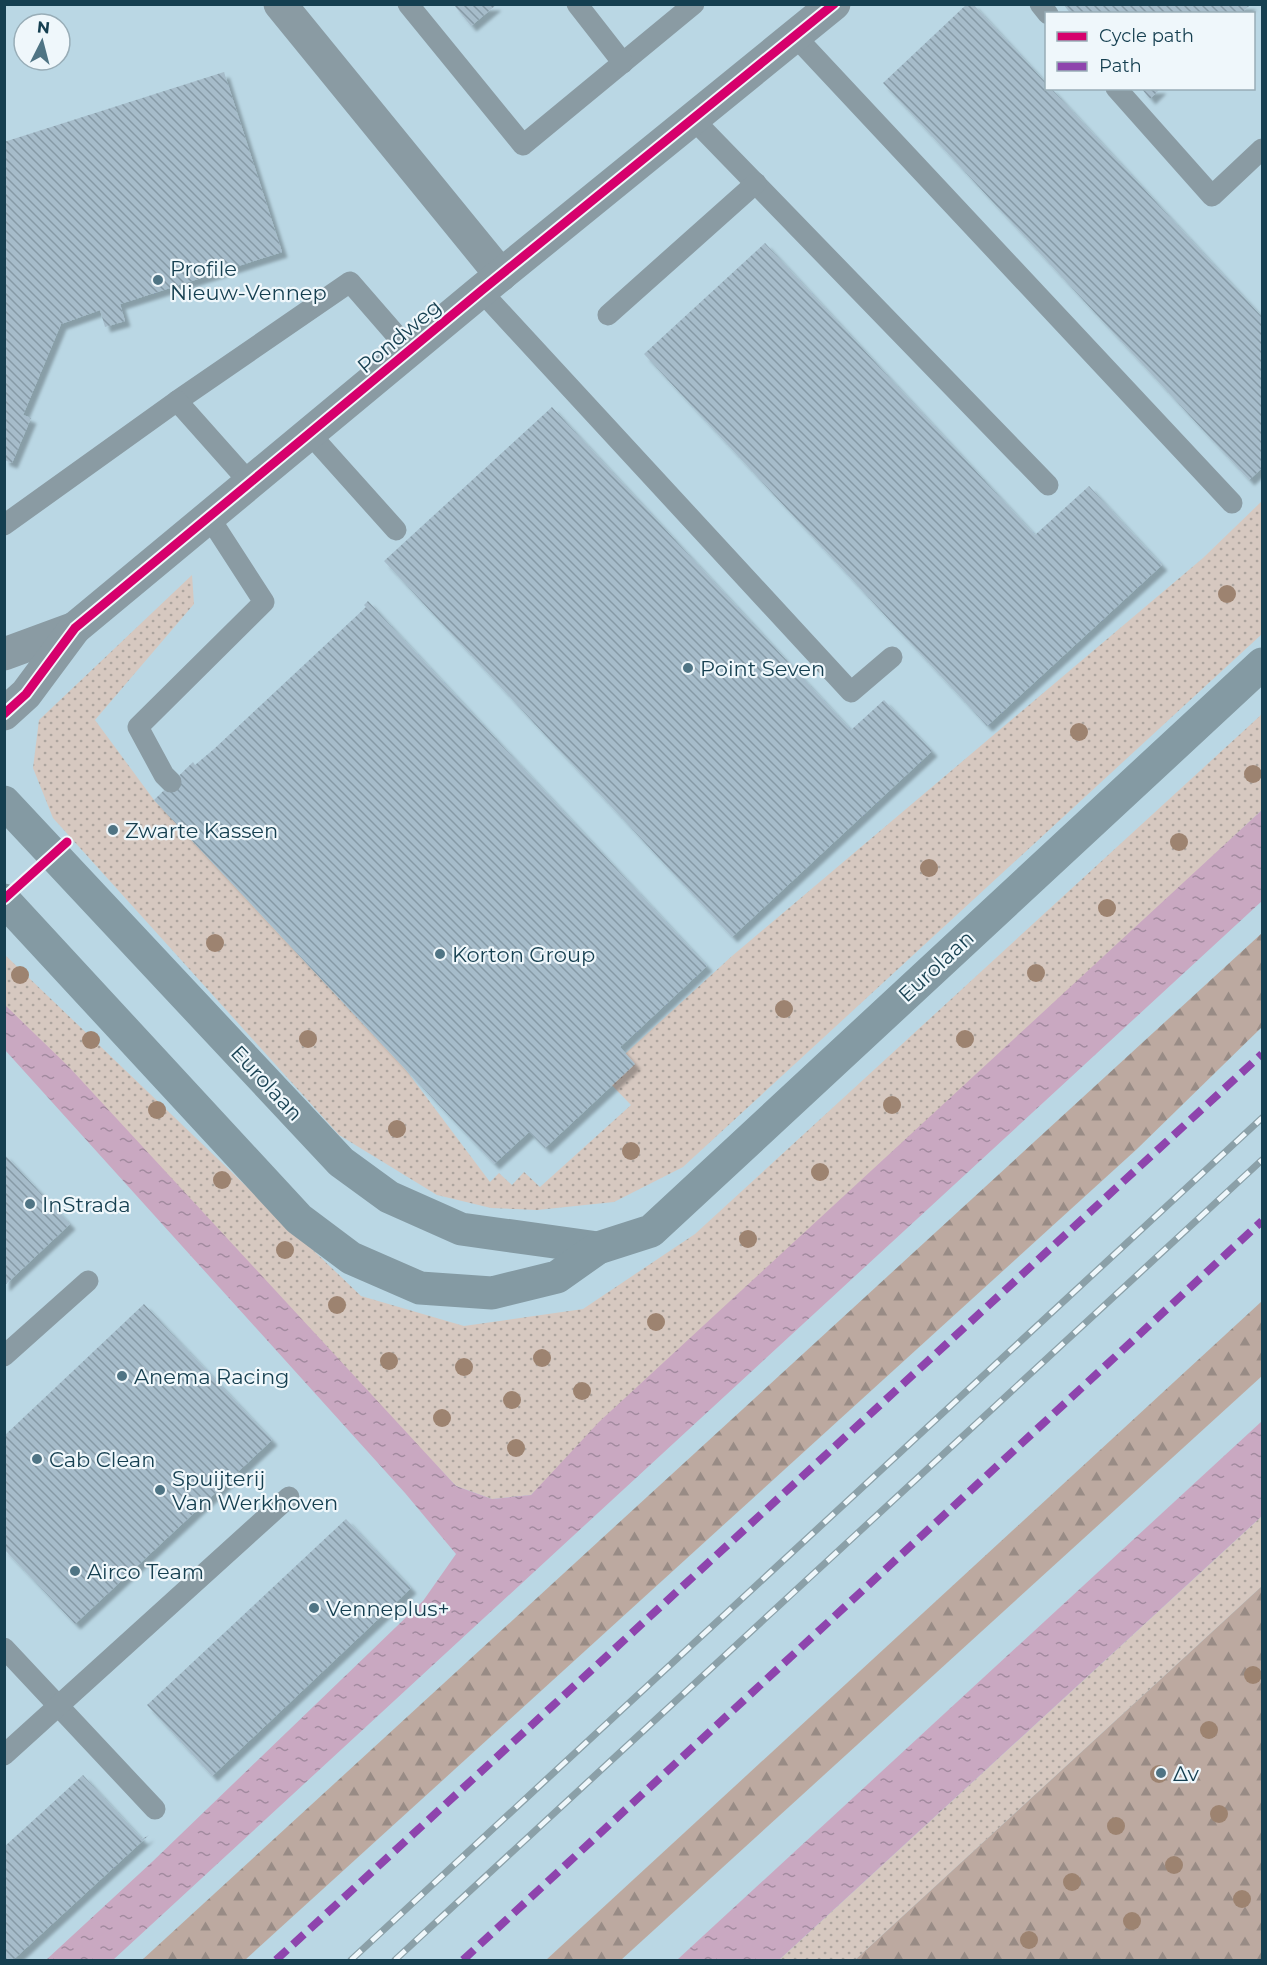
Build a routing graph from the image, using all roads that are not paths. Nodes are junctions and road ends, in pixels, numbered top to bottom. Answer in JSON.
{"nodes":[{"id":1,"x":280,"y":4,"type":"edge"},
{"id":2,"x":408,"y":4,"type":"edge"},
{"id":3,"x":577,"y":4,"type":"edge"},
{"id":4,"x":694,"y":4,"type":"edge"},
{"id":5,"x":834,"y":4,"type":"edge"},
{"id":6,"x":795,"y":36,"type":"junction"},
{"id":7,"x":623,"y":63,"type":"junction"},
{"id":8,"x":1118,"y":90,"type":"edge"},
{"id":9,"x":693,"y":119,"type":"junction"},
{"id":10,"x":1263,"y":149,"type":"edge"},
{"id":11,"x":756,"y":183,"type":"junction"},
{"id":12,"x":491,"y":283,"type":"junction"},
{"id":13,"x":608,"y":315,"type":"dead end"},
{"id":14,"x":410,"y":351,"type":"junction"},
{"id":15,"x":177,"y":401,"type":"junction"},
{"id":16,"x":310,"y":434,"type":"junction"},
{"id":17,"x":250,"y":483,"type":"junction"},
{"id":18,"x":1048,"y":485,"type":"dead end"},
{"id":19,"x":1232,"y":503,"type":"dead end"},
{"id":20,"x":209,"y":518,"type":"junction"},
{"id":21,"x":4,"y":525,"type":"edge"},
{"id":22,"x":396,"y":530,"type":"dead end"},
{"id":23,"x":75,"y":628,"type":"junction"},
{"id":24,"x":4,"y":654,"type":"edge"},
{"id":25,"x":892,"y":657,"type":"dead end"},
{"id":26,"x":1263,"y":664,"type":"edge"},
{"id":27,"x":4,"y":714,"type":"edge"},
{"id":28,"x":171,"y":782,"type":"dead end"},
{"id":29,"x":4,"y":802,"type":"edge"},
{"id":30,"x":4,"y":900,"type":"edge"},
{"id":31,"x":598,"y":1248,"type":"junction"},
{"id":32,"x":88,"y":1281,"type":"dead end"},
{"id":33,"x":4,"y":1356,"type":"edge"},
{"id":34,"x":289,"y":1497,"type":"dead end"},
{"id":35,"x":4,"y":1648,"type":"edge"},
{"id":36,"x":58,"y":1705,"type":"junction"},
{"id":37,"x":4,"y":1755,"type":"edge"},
{"id":38,"x":155,"y":1809,"type":"dead end"}],
"edges":[{"from":1,"to":12,"type":"street"},
{"from":2,"to":7,"type":"lane"},
{"from":3,"to":7,"type":"lane"},
{"from":4,"to":7,"type":"lane"},
{"from":5,"to":6,"type":"street","name":"Pondweg"},
{"from":6,"to":9,"type":"street","name":"Pondweg"},
{"from":6,"to":19,"type":"lane"},
{"from":8,"to":10,"type":"lane"},
{"from":9,"to":11,"type":"lane"},
{"from":9,"to":12,"type":"street","name":"Pondweg"},
{"from":11,"to":13,"type":"lane"},
{"from":11,"to":18,"type":"lane"},
{"from":12,"to":14,"type":"street","name":"Pondweg"},
{"from":12,"to":25,"type":"lane"},
{"from":14,"to":15,"type":"lane"},
{"from":14,"to":16,"type":"street","name":"Pondweg"},
{"from":15,"to":17,"type":"lane"},
{"from":15,"to":21,"type":"lane"},
{"from":16,"to":17,"type":"street","name":"Pondweg"},
{"from":16,"to":22,"type":"lane"},
{"from":17,"to":20,"type":"street","name":"Pondweg"},
{"from":20,"to":23,"type":"street","name":"Pondweg"},
{"from":20,"to":28,"type":"lane"},
{"from":23,"to":24,"type":"street","name":"Pondweg"},
{"from":23,"to":27,"type":"street","name":"Pondweg"},
{"from":26,"to":31,"type":"main road","name":"Eurolaan"},
{"from":29,"to":31,"type":"main road","name":"Eurolaan"},
{"from":30,"to":31,"type":"main road","name":"Eurolaan"},
{"from":32,"to":33,"type":"lane"},
{"from":34,"to":36,"type":"lane"},
{"from":35,"to":36,"type":"lane"},
{"from":36,"to":37,"type":"lane"},
{"from":36,"to":38,"type":"lane"}]}
